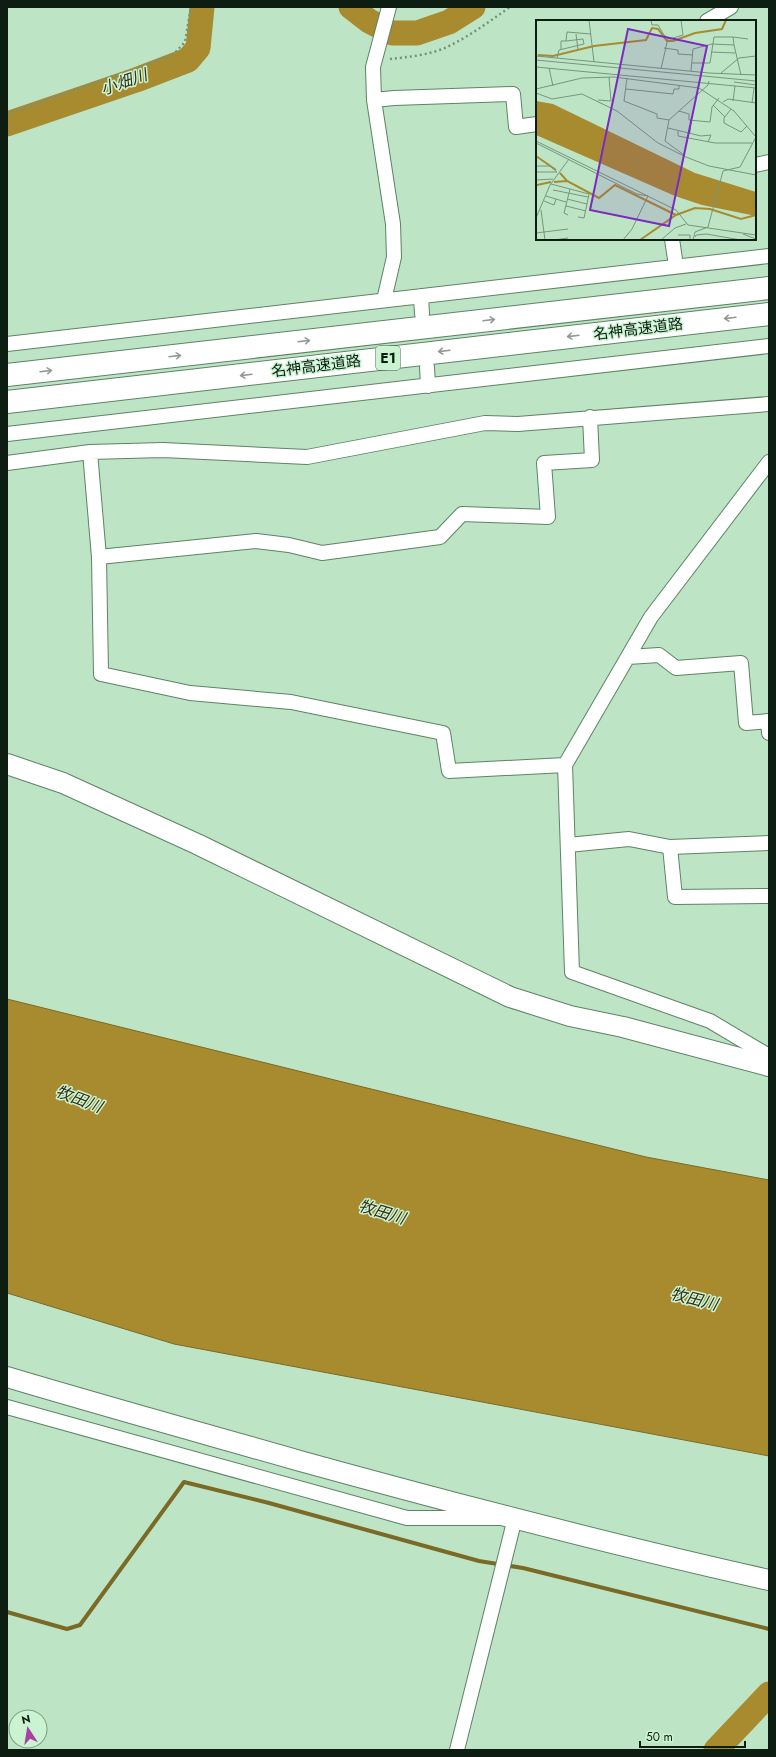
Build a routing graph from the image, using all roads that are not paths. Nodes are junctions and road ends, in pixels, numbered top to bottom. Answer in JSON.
{"nodes":[{"id":1,"x":731,"y":7,"type":"edge"},
{"id":2,"x":388,"y":9,"type":"edge"},
{"id":3,"x":709,"y":20,"type":"edge"},
{"id":4,"x":374,"y":100,"type":"junction"},
{"id":5,"x":536,"y":124,"type":"edge"},
{"id":6,"x":769,"y":162,"type":"edge"},
{"id":7,"x":756,"y":166,"type":"edge"},
{"id":8,"x":672,"y":240,"type":"edge"},
{"id":9,"x":769,"y":256,"type":"edge"},
{"id":10,"x":676,"y":266,"type":"junction"},
{"id":11,"x":769,"y":288,"type":"edge"},
{"id":12,"x":421,"y":296,"type":"junction"},
{"id":13,"x":384,"y":300,"type":"junction"},
{"id":14,"x":422,"y":314,"type":"dead end"},
{"id":15,"x":769,"y":314,"type":"edge"},
{"id":16,"x":7,"y":344,"type":"edge"},
{"id":17,"x":769,"y":346,"type":"edge"},
{"id":18,"x":427,"y":367,"type":"dead end"},
{"id":19,"x":7,"y":375,"type":"edge"},
{"id":20,"x":428,"y":386,"type":"junction"},
{"id":21,"x":7,"y":402,"type":"edge"},
{"id":22,"x":769,"y":404,"type":"edge"},
{"id":23,"x":590,"y":417,"type":"junction"},
{"id":24,"x":7,"y":434,"type":"edge"},
{"id":25,"x":90,"y":452,"type":"junction"},
{"id":26,"x":769,"y":462,"type":"edge"},
{"id":27,"x":7,"y":463,"type":"edge"},
{"id":28,"x":98,"y":557,"type":"junction"},
{"id":29,"x":628,"y":657,"type":"junction"},
{"id":30,"x":769,"y":725,"type":"edge"},
{"id":31,"x":7,"y":764,"type":"edge"},
{"id":32,"x":565,"y":765,"type":"junction"},
{"id":33,"x":769,"y":843,"type":"edge"},
{"id":34,"x":568,"y":845,"type":"junction"},
{"id":35,"x":670,"y":848,"type":"junction"},
{"id":36,"x":769,"y":896,"type":"edge"},
{"id":37,"x":769,"y":1056,"type":"edge"},
{"id":38,"x":769,"y":1066,"type":"edge"},
{"id":39,"x":7,"y":1377,"type":"edge"},
{"id":40,"x":7,"y":1407,"type":"edge"},
{"id":41,"x":515,"y":1518,"type":"junction"},
{"id":42,"x":769,"y":1580,"type":"edge"},
{"id":43,"x":458,"y":1750,"type":"edge"}],
"edges":[{"from":1,"to":3,"type":"street"},
{"from":2,"to":4,"type":"street"},
{"from":4,"to":5,"type":"street"},
{"from":4,"to":13,"type":"street"},
{"from":6,"to":7,"type":"street"},
{"from":8,"to":10,"type":"street"},
{"from":9,"to":10,"type":"street"},
{"from":10,"to":12,"type":"street"},
{"from":19,"to":11,"type":"highway","name":"名神高速道路","number":"E1","one_way":true},
{"from":12,"to":13,"type":"street"},
{"from":12,"to":14,"type":"street"},
{"from":13,"to":16,"type":"street"},
{"from":15,"to":21,"type":"highway","name":"名神高速道路","number":"E1","one_way":true},
{"from":17,"to":20,"type":"street"},
{"from":18,"to":20,"type":"street"},
{"from":20,"to":24,"type":"street"},
{"from":22,"to":23,"type":"street"},
{"from":23,"to":25,"type":"street"},
{"from":23,"to":28,"type":"street"},
{"from":25,"to":27,"type":"street"},
{"from":25,"to":28,"type":"street"},
{"from":26,"to":29,"type":"street"},
{"from":28,"to":32,"type":"street"},
{"from":29,"to":30,"type":"street"},
{"from":29,"to":32,"type":"street"},
{"from":31,"to":38,"type":"street"},
{"from":32,"to":34,"type":"street"},
{"from":33,"to":35,"type":"street"},
{"from":34,"to":35,"type":"street"},
{"from":34,"to":37,"type":"street"},
{"from":35,"to":36,"type":"street"},
{"from":39,"to":41,"type":"street"},
{"from":40,"to":41,"type":"street"},
{"from":41,"to":42,"type":"street"},
{"from":41,"to":43,"type":"street"}]}
